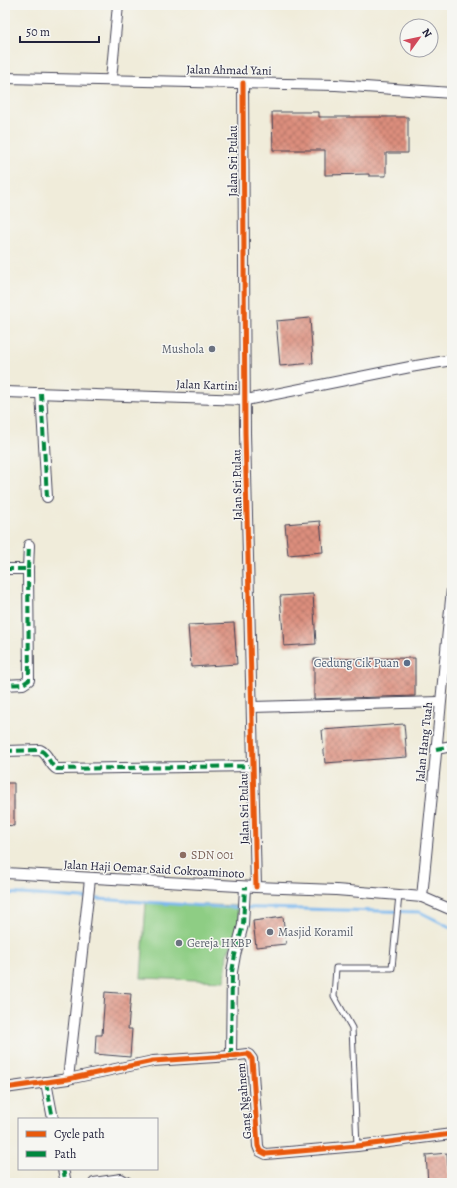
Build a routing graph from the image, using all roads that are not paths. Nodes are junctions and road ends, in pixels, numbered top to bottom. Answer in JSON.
{"nodes":[{"id":1,"x":118,"y":5,"type":"edge"},
{"id":2,"x":5,"y":78,"type":"edge"},
{"id":3,"x":111,"y":80,"type":"junction"},
{"id":4,"x":243,"y":83,"type":"junction"},
{"id":5,"x":452,"y":92,"type":"edge"},
{"id":6,"x":452,"y":360,"type":"edge"},
{"id":7,"x":5,"y":392,"type":"edge"},
{"id":8,"x":41,"y":393,"type":"junction"},
{"id":9,"x":246,"y":400,"type":"junction"},
{"id":10,"x":47,"y":497,"type":"dead end"},
{"id":11,"x":29,"y":545,"type":"dead end"},
{"id":12,"x":5,"y":569,"type":"edge"},
{"id":13,"x":28,"y":569,"type":"junction"},
{"id":14,"x":452,"y":589,"type":"edge"},
{"id":15,"x":5,"y":685,"type":"edge"},
{"id":16,"x":440,"y":702,"type":"junction"},
{"id":17,"x":252,"y":707,"type":"junction"},
{"id":18,"x":452,"y":746,"type":"edge"},
{"id":19,"x":436,"y":749,"type":"junction"},
{"id":20,"x":5,"y":751,"type":"edge"},
{"id":21,"x":253,"y":766,"type":"junction"},
{"id":22,"x":5,"y":873,"type":"edge"},
{"id":23,"x":90,"y":883,"type":"junction"},
{"id":24,"x":256,"y":887,"type":"junction"},
{"id":25,"x":245,"y":891,"type":"junction"},
{"id":26,"x":422,"y":897,"type":"junction"},
{"id":27,"x":398,"y":899,"type":"junction"},
{"id":28,"x":452,"y":910,"type":"edge"},
{"id":29,"x":231,"y":1056,"type":"junction"},
{"id":30,"x":68,"y":1079,"type":"junction"},
{"id":31,"x":46,"y":1082,"type":"junction"},
{"id":32,"x":5,"y":1088,"type":"edge"},
{"id":33,"x":53,"y":1118,"type":"edge"},
{"id":34,"x":452,"y":1134,"type":"edge"},
{"id":35,"x":357,"y":1146,"type":"junction"},
{"id":36,"x":63,"y":1170,"type":"edge"},
{"id":37,"x":66,"y":1183,"type":"edge"},
{"id":38,"x":94,"y":1183,"type":"edge"},
{"id":39,"x":128,"y":1183,"type":"edge"}],
"edges":[{"from":1,"to":3,"type":"street"},
{"from":2,"to":3,"type":"street","name":"Jalan Ahmad Yani"},
{"from":3,"to":4,"type":"street","name":"Jalan Ahmad Yani"},
{"from":4,"to":5,"type":"street","name":"Jalan Ahmad Yani"},
{"from":4,"to":9,"type":"street","name":"Jalan Sri Pulau"},
{"from":6,"to":9,"type":"street","name":"Jalan Kartini"},
{"from":7,"to":8,"type":"street","name":"Jalan Kartini"},
{"from":8,"to":9,"type":"street","name":"Jalan Kartini"},
{"from":8,"to":10,"type":"street"},
{"from":9,"to":17,"type":"street","name":"Jalan Sri Pulau"},
{"from":11,"to":13,"type":"street"},
{"from":12,"to":13,"type":"street"},
{"from":13,"to":15,"type":"street"},
{"from":14,"to":16,"type":"street","name":"Jalan Hang Tuah"},
{"from":16,"to":17,"type":"street"},
{"from":16,"to":19,"type":"street","name":"Jalan Hang Tuah"},
{"from":17,"to":21,"type":"street","name":"Jalan Sri Pulau"},
{"from":18,"to":19,"type":"street"},
{"from":19,"to":26,"type":"street","name":"Jalan Hang Tuah"},
{"from":20,"to":21,"type":"street"},
{"from":21,"to":24,"type":"street","name":"Jalan Sri Pulau"},
{"from":22,"to":23,"type":"street","name":"Jalan Haji Oemar Said Cokroaminoto"},
{"from":23,"to":25,"type":"street","name":"Jalan Haji Oemar Said Cokroaminoto"},
{"from":23,"to":30,"type":"street"},
{"from":24,"to":25,"type":"street","name":"Jalan Haji Oemar Said Cokroaminoto"},
{"from":24,"to":27,"type":"street","name":"Jalan Haji Oemar Said Cokroaminoto"},
{"from":25,"to":29,"type":"street"},
{"from":26,"to":27,"type":"street","name":"Jalan Haji Oemar Said Cokroaminoto"},
{"from":26,"to":28,"type":"street","name":"Jalan Haji Oemar Said Cokroaminoto"},
{"from":27,"to":35,"type":"lane"},
{"from":29,"to":30,"type":"street","name":"Gang Ngahnem"},
{"from":29,"to":35,"type":"street","name":"Gang Ngahnem"},
{"from":30,"to":31,"type":"street","name":"Gang Ngahnem"},
{"from":31,"to":32,"type":"street","name":"Gang Ngahnem"},
{"from":31,"to":33,"type":"street"},
{"from":34,"to":35,"type":"street","name":"Gang Ngahnem"},
{"from":36,"to":37,"type":"street"},
{"from":38,"to":39,"type":"street"}]}
